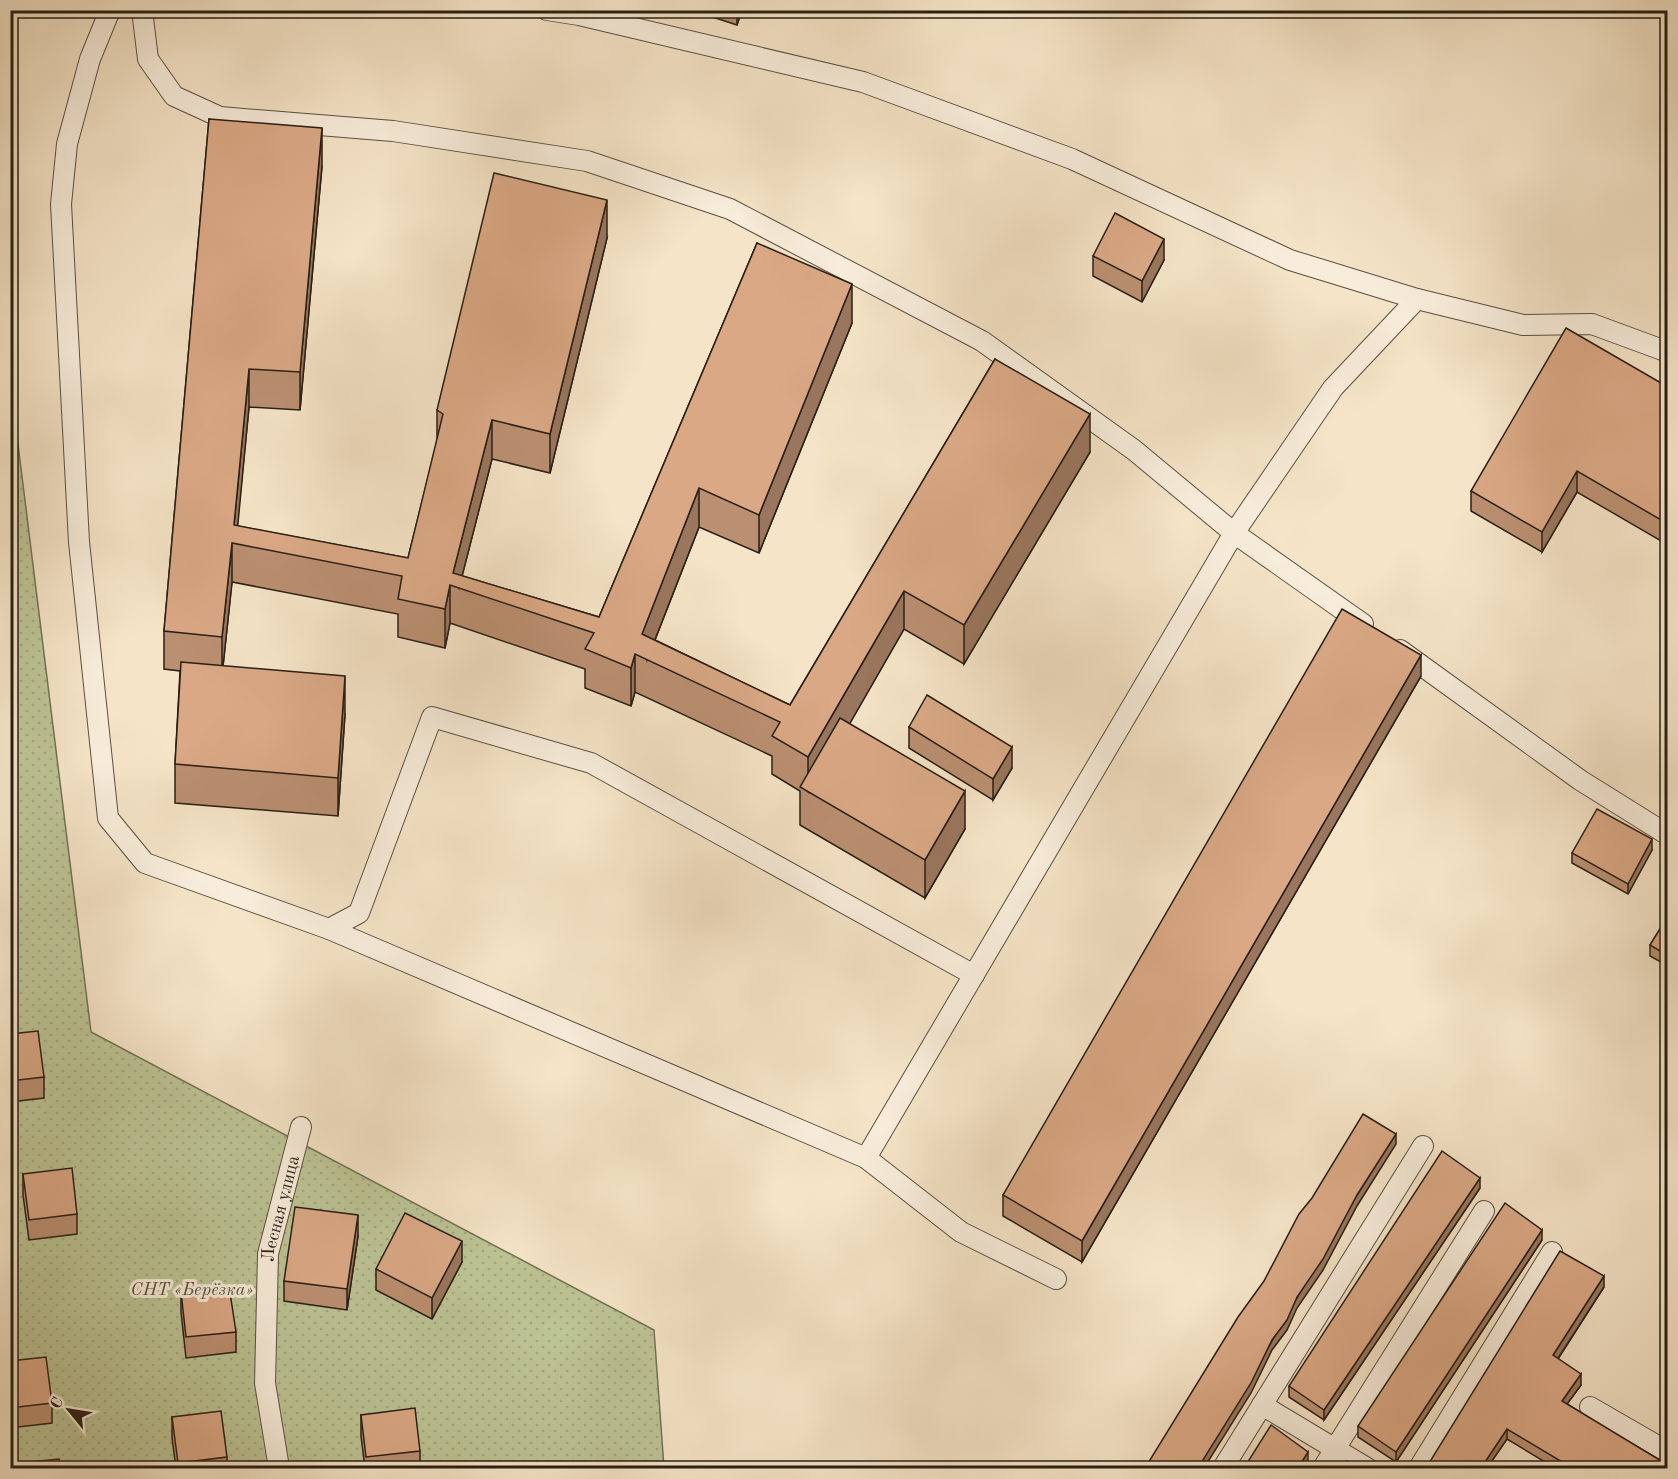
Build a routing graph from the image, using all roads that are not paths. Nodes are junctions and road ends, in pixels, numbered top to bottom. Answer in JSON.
{"nodes":[{"id":1,"x":110,"y":10,"type":"edge"},
{"id":2,"x":142,"y":10,"type":"edge"},
{"id":3,"x":547,"y":10,"type":"edge"},
{"id":4,"x":1417,"y":298,"type":"junction"},
{"id":5,"x":1668,"y":352,"type":"edge"},
{"id":6,"x":1233,"y":533,"type":"junction"},
{"id":7,"x":1668,"y":835,"type":"edge"},
{"id":8,"x":329,"y":929,"type":"junction"},
{"id":9,"x":974,"y":975,"type":"junction"},
{"id":10,"x":301,"y":1126,"type":"dead end"},
{"id":11,"x":1423,"y":1146,"type":"dead end"},
{"id":12,"x":866,"y":1158,"type":"junction"},
{"id":13,"x":1484,"y":1211,"type":"dead end"},
{"id":14,"x":1552,"y":1252,"type":"dead end"},
{"id":15,"x":1056,"y":1279,"type":"dead end"},
{"id":16,"x":1262,"y":1405,"type":"junction"},
{"id":17,"x":1590,"y":1407,"type":"dead end"},
{"id":18,"x":1334,"y":1449,"type":"junction"},
{"id":19,"x":1668,"y":1452,"type":"edge"},
{"id":20,"x":279,"y":1468,"type":"edge"},
{"id":21,"x":1223,"y":1468,"type":"edge"},
{"id":22,"x":1323,"y":1468,"type":"edge"},
{"id":23,"x":1367,"y":1468,"type":"edge"},
{"id":24,"x":1419,"y":1468,"type":"edge"}],
"edges":[{"from":1,"to":8,"type":"lane"},
{"from":2,"to":6,"type":"lane"},
{"from":3,"to":4,"type":"lane"},
{"from":4,"to":5,"type":"lane"},
{"from":4,"to":6,"type":"lane"},
{"from":6,"to":7,"type":"lane"},
{"from":6,"to":9,"type":"lane"},
{"from":8,"to":9,"type":"lane"},
{"from":8,"to":12,"type":"lane"},
{"from":9,"to":12,"type":"lane"},
{"from":10,"to":20,"type":"lane","name":"Лесная улица"},
{"from":11,"to":16,"type":"lane"},
{"from":12,"to":15,"type":"lane"},
{"from":13,"to":18,"type":"lane"},
{"from":14,"to":24,"type":"lane"},
{"from":16,"to":18,"type":"lane"},
{"from":16,"to":21,"type":"lane"},
{"from":17,"to":19,"type":"lane"},
{"from":18,"to":22,"type":"lane"},
{"from":18,"to":23,"type":"lane"}]}
